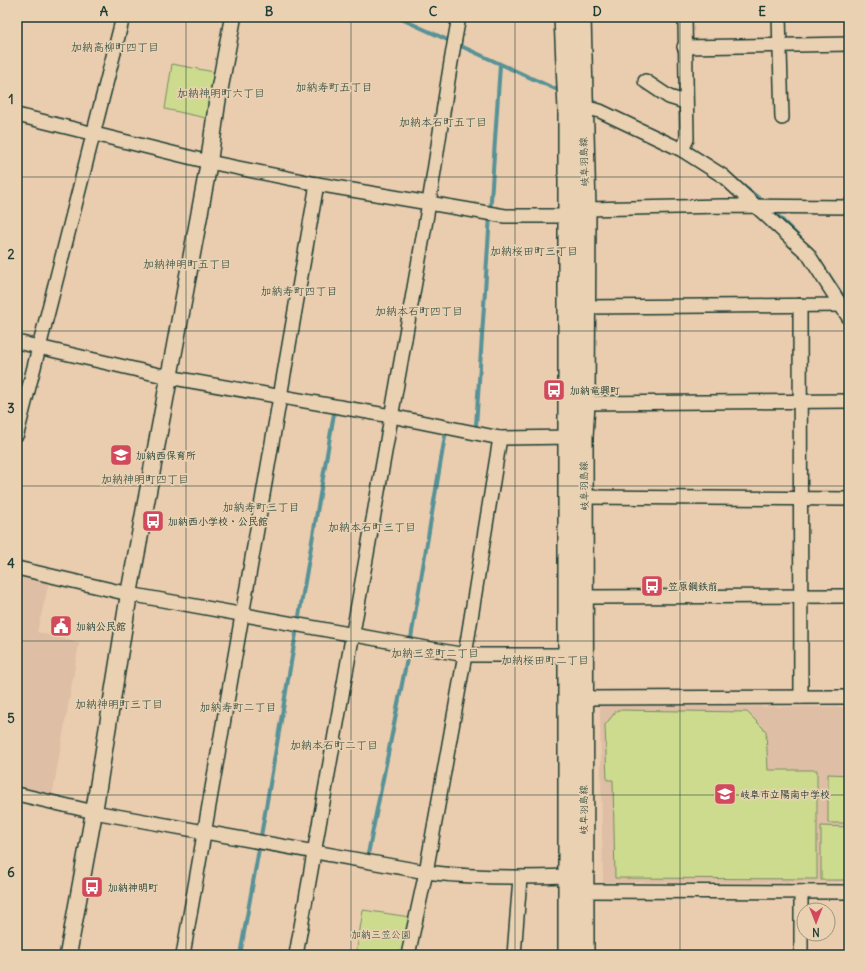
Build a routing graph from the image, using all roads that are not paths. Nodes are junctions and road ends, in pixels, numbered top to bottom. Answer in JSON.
{"nodes":[{"id":1,"x":123,"y":17,"type":"edge"},
{"id":2,"x":233,"y":17,"type":"edge"},
{"id":3,"x":459,"y":17,"type":"edge"},
{"id":4,"x":564,"y":17,"type":"edge"},
{"id":5,"x":581,"y":17,"type":"edge"},
{"id":6,"x":684,"y":17,"type":"edge"},
{"id":7,"x":779,"y":17,"type":"edge"},
{"id":8,"x":849,"y":44,"type":"edge"},
{"id":9,"x":780,"y":45,"type":"junction"},
{"id":10,"x":684,"y":47,"type":"junction"},
{"id":11,"x":645,"y":81,"type":"dead end"},
{"id":12,"x":685,"y":102,"type":"junction"},
{"id":13,"x":583,"y":107,"type":"junction"},
{"id":14,"x":17,"y":115,"type":"edge"},
{"id":15,"x":782,"y":118,"type":"dead end"},
{"id":16,"x":92,"y":135,"type":"junction"},
{"id":17,"x":682,"y":150,"type":"junction"},
{"id":18,"x":208,"y":162,"type":"junction"},
{"id":19,"x":317,"y":184,"type":"junction"},
{"id":20,"x":429,"y":202,"type":"junction"},
{"id":21,"x":756,"y":207,"type":"junction"},
{"id":22,"x":849,"y":207,"type":"edge"},
{"id":23,"x":586,"y":209,"type":"junction"},
{"id":24,"x":568,"y":216,"type":"junction"},
{"id":25,"x":800,"y":305,"type":"junction"},
{"id":26,"x":844,"y":305,"type":"edge"},
{"id":27,"x":585,"y":307,"type":"junction"},
{"id":28,"x":849,"y":318,"type":"edge"},
{"id":29,"x":17,"y":342,"type":"edge"},
{"id":30,"x":38,"y":348,"type":"junction"},
{"id":31,"x":168,"y":377,"type":"junction"},
{"id":32,"x":280,"y":397,"type":"junction"},
{"id":33,"x":849,"y":401,"type":"edge"},
{"id":34,"x":800,"y":402,"type":"junction"},
{"id":35,"x":585,"y":403,"type":"junction"},
{"id":36,"x":391,"y":416,"type":"junction"},
{"id":37,"x":17,"y":434,"type":"edge"},
{"id":38,"x":575,"y":437,"type":"junction"},
{"id":39,"x":500,"y":438,"type":"junction"},
{"id":40,"x":584,"y":497,"type":"junction"},
{"id":41,"x":800,"y":499,"type":"junction"},
{"id":42,"x":849,"y":499,"type":"edge"},
{"id":43,"x":17,"y":568,"type":"edge"},
{"id":44,"x":130,"y":594,"type":"junction"},
{"id":45,"x":800,"y":596,"type":"junction"},
{"id":46,"x":849,"y":596,"type":"edge"},
{"id":47,"x":584,"y":597,"type":"junction"},
{"id":48,"x":242,"y":616,"type":"junction"},
{"id":49,"x":351,"y":635,"type":"junction"},
{"id":50,"x":464,"y":655,"type":"junction"},
{"id":51,"x":568,"y":655,"type":"junction"},
{"id":52,"x":801,"y":697,"type":"junction"},
{"id":53,"x":849,"y":697,"type":"edge"},
{"id":54,"x":583,"y":698,"type":"junction"},
{"id":55,"x":17,"y":794,"type":"edge"},
{"id":56,"x":94,"y":812,"type":"junction"},
{"id":57,"x":204,"y":832,"type":"junction"},
{"id":58,"x":314,"y":852,"type":"junction"},
{"id":59,"x":426,"y":872,"type":"junction"},
{"id":60,"x":568,"y":876,"type":"junction"},
{"id":61,"x":520,"y":878,"type":"junction"},
{"id":62,"x":583,"y":890,"type":"junction"},
{"id":63,"x":801,"y":892,"type":"junction"},
{"id":64,"x":849,"y":892,"type":"edge"},
{"id":65,"x":68,"y":955,"type":"edge"},
{"id":66,"x":183,"y":955,"type":"edge"},
{"id":67,"x":296,"y":955,"type":"edge"},
{"id":68,"x":408,"y":955,"type":"edge"},
{"id":69,"x":514,"y":955,"type":"edge"},
{"id":70,"x":568,"y":955,"type":"edge"},
{"id":71,"x":584,"y":955,"type":"edge"},
{"id":72,"x":801,"y":955,"type":"edge"}],
"edges":[{"from":1,"to":16,"type":"street"},
{"from":2,"to":18,"type":"street"},
{"from":3,"to":20,"type":"street"},
{"from":4,"to":24,"type":"main road","name":"岐阜羽島線"},
{"from":5,"to":13,"type":"main road","name":"岐阜羽島線"},
{"from":6,"to":10,"type":"street"},
{"from":7,"to":9,"type":"street"},
{"from":8,"to":9,"type":"street"},
{"from":9,"to":10,"type":"street"},
{"from":9,"to":15,"type":"street"},
{"from":10,"to":12,"type":"street"},
{"from":11,"to":12,"type":"street"},
{"from":12,"to":17,"type":"street"},
{"from":13,"to":17,"type":"street"},
{"from":13,"to":23,"type":"main road","name":"岐阜羽島線"},
{"from":14,"to":16,"type":"street"},
{"from":16,"to":18,"type":"street"},
{"from":16,"to":30,"type":"street"},
{"from":17,"to":21,"type":"street"},
{"from":18,"to":19,"type":"street"},
{"from":18,"to":31,"type":"street"},
{"from":19,"to":20,"type":"street"},
{"from":19,"to":32,"type":"street"},
{"from":20,"to":24,"type":"street"},
{"from":20,"to":36,"type":"street"},
{"from":21,"to":22,"type":"street"},
{"from":21,"to":23,"type":"street"},
{"from":21,"to":26,"type":"street"},
{"from":23,"to":27,"type":"main road","name":"岐阜羽島線"},
{"from":24,"to":38,"type":"main road","name":"岐阜羽島線"},
{"from":25,"to":26,"type":"street"},
{"from":25,"to":27,"type":"street"},
{"from":25,"to":34,"type":"street"},
{"from":26,"to":28,"type":"street"},
{"from":27,"to":35,"type":"main road","name":"岐阜羽島線"},
{"from":29,"to":30,"type":"street"},
{"from":30,"to":31,"type":"street"},
{"from":30,"to":37,"type":"street"},
{"from":31,"to":32,"type":"street"},
{"from":31,"to":44,"type":"street"},
{"from":32,"to":36,"type":"street"},
{"from":32,"to":48,"type":"street"},
{"from":33,"to":34,"type":"street"},
{"from":34,"to":35,"type":"street"},
{"from":34,"to":41,"type":"street"},
{"from":35,"to":38,"type":"main road","name":"岐阜羽島線"},
{"from":36,"to":39,"type":"street"},
{"from":36,"to":49,"type":"street"},
{"from":38,"to":39,"type":"street"},
{"from":38,"to":40,"type":"main road","name":"岐阜羽島線"},
{"from":38,"to":51,"type":"main road","name":"岐阜羽島線"},
{"from":39,"to":50,"type":"street"},
{"from":40,"to":41,"type":"street"},
{"from":40,"to":47,"type":"main road","name":"岐阜羽島線"},
{"from":41,"to":42,"type":"street"},
{"from":41,"to":45,"type":"street"},
{"from":43,"to":44,"type":"street"},
{"from":44,"to":48,"type":"street"},
{"from":44,"to":56,"type":"street"},
{"from":45,"to":46,"type":"street"},
{"from":45,"to":47,"type":"street"},
{"from":45,"to":52,"type":"street"},
{"from":47,"to":54,"type":"main road","name":"岐阜羽島線"},
{"from":48,"to":49,"type":"street"},
{"from":48,"to":57,"type":"street"},
{"from":49,"to":50,"type":"street"},
{"from":49,"to":58,"type":"street"},
{"from":50,"to":51,"type":"street"},
{"from":50,"to":59,"type":"street"},
{"from":51,"to":60,"type":"main road","name":"岐阜羽島線"},
{"from":52,"to":53,"type":"street"},
{"from":52,"to":54,"type":"street"},
{"from":54,"to":62,"type":"main road","name":"岐阜羽島線"},
{"from":55,"to":56,"type":"street"},
{"from":56,"to":57,"type":"street"},
{"from":56,"to":65,"type":"street"},
{"from":57,"to":58,"type":"street"},
{"from":57,"to":66,"type":"street"},
{"from":58,"to":59,"type":"street"},
{"from":58,"to":67,"type":"street"},
{"from":59,"to":61,"type":"street"},
{"from":59,"to":68,"type":"street"},
{"from":60,"to":61,"type":"street"},
{"from":60,"to":70,"type":"main road","name":"岐阜羽島線"},
{"from":61,"to":69,"type":"street"},
{"from":62,"to":63,"type":"street"},
{"from":62,"to":71,"type":"main road","name":"岐阜羽島線"},
{"from":63,"to":64,"type":"street"},
{"from":63,"to":72,"type":"street"}]}
